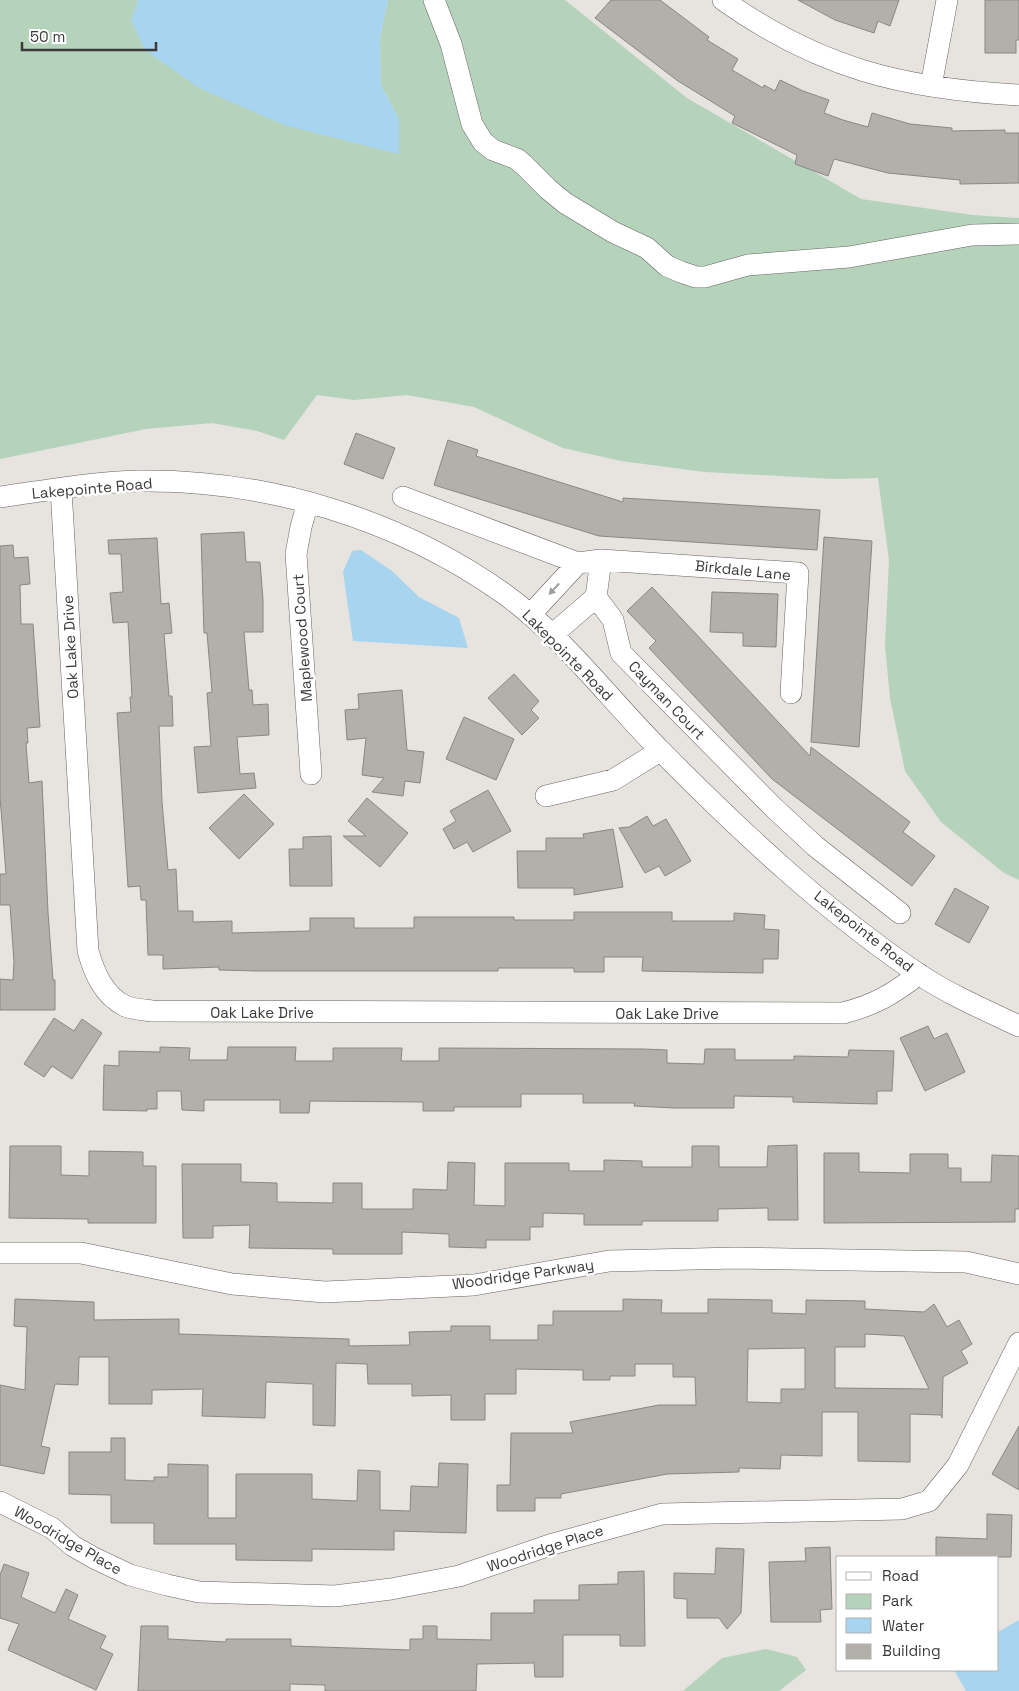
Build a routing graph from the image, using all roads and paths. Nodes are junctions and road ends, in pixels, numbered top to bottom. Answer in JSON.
{"nodes":[{"id":1,"x":434,"y":0,"type":"edge"},
{"id":2,"x":723,"y":0,"type":"edge"},
{"id":3,"x":947,"y":0,"type":"edge"},
{"id":4,"x":931,"y":86,"type":"junction"},
{"id":5,"x":1019,"y":94,"type":"edge"},
{"id":6,"x":1019,"y":234,"type":"edge"},
{"id":7,"x":61,"y":489,"type":"junction"},
{"id":8,"x":403,"y":496,"type":"dead end"},
{"id":9,"x":0,"y":498,"type":"edge"},
{"id":10,"x":308,"y":502,"type":"junction"},
{"id":11,"x":601,"y":560,"type":"junction"},
{"id":12,"x":578,"y":563,"type":"junction"},
{"id":13,"x":596,"y":597,"type":"junction"},
{"id":14,"x":530,"y":615,"type":"junction"},
{"id":15,"x":552,"y":635,"type":"junction"},
{"id":16,"x":791,"y":693,"type":"dead end"},
{"id":17,"x":660,"y":750,"type":"junction"},
{"id":18,"x":310,"y":774,"type":"dead end"},
{"id":19,"x":546,"y":796,"type":"dead end"},
{"id":20,"x":900,"y":912,"type":"dead end"},
{"id":21,"x":919,"y":974,"type":"junction"},
{"id":22,"x":1019,"y":1026,"type":"edge"},
{"id":23,"x":0,"y":1253,"type":"edge"},
{"id":24,"x":1019,"y":1274,"type":"edge"},
{"id":25,"x":1019,"y":1342,"type":"edge"},
{"id":26,"x":0,"y":1502,"type":"edge"}],
"edges":[{"from":1,"to":6,"type":"street"},
{"from":2,"to":4,"type":"street"},
{"from":3,"to":4,"type":"street"},
{"from":4,"to":5,"type":"street"},
{"from":7,"to":9,"type":"street","name":"Lakepointe Road"},
{"from":7,"to":10,"type":"street","name":"Lakepointe Road"},
{"from":7,"to":21,"type":"street","name":"Oak Lake Drive"},
{"from":8,"to":12,"type":"street"},
{"from":10,"to":14,"type":"street","name":"Lakepointe Road"},
{"from":10,"to":18,"type":"street","name":"Maplewood Court"},
{"from":11,"to":12,"type":"street"},
{"from":11,"to":13,"type":"street"},
{"from":11,"to":16,"type":"street","name":"Birkdale Lane"},
{"from":12,"to":14,"type":"street","one_way":true},
{"from":13,"to":15,"type":"street"},
{"from":13,"to":20,"type":"street","name":"Cayman Court"},
{"from":14,"to":15,"type":"street","name":"Lakepointe Road"},
{"from":15,"to":17,"type":"street","name":"Lakepointe Road"},
{"from":17,"to":19,"type":"street"},
{"from":17,"to":21,"type":"street","name":"Lakepointe Road"},
{"from":21,"to":22,"type":"street","name":"Lakepointe Road"},
{"from":23,"to":24,"type":"street","name":"Woodridge Parkway"},
{"from":25,"to":26,"type":"street","name":"Woodridge Place"}]}
